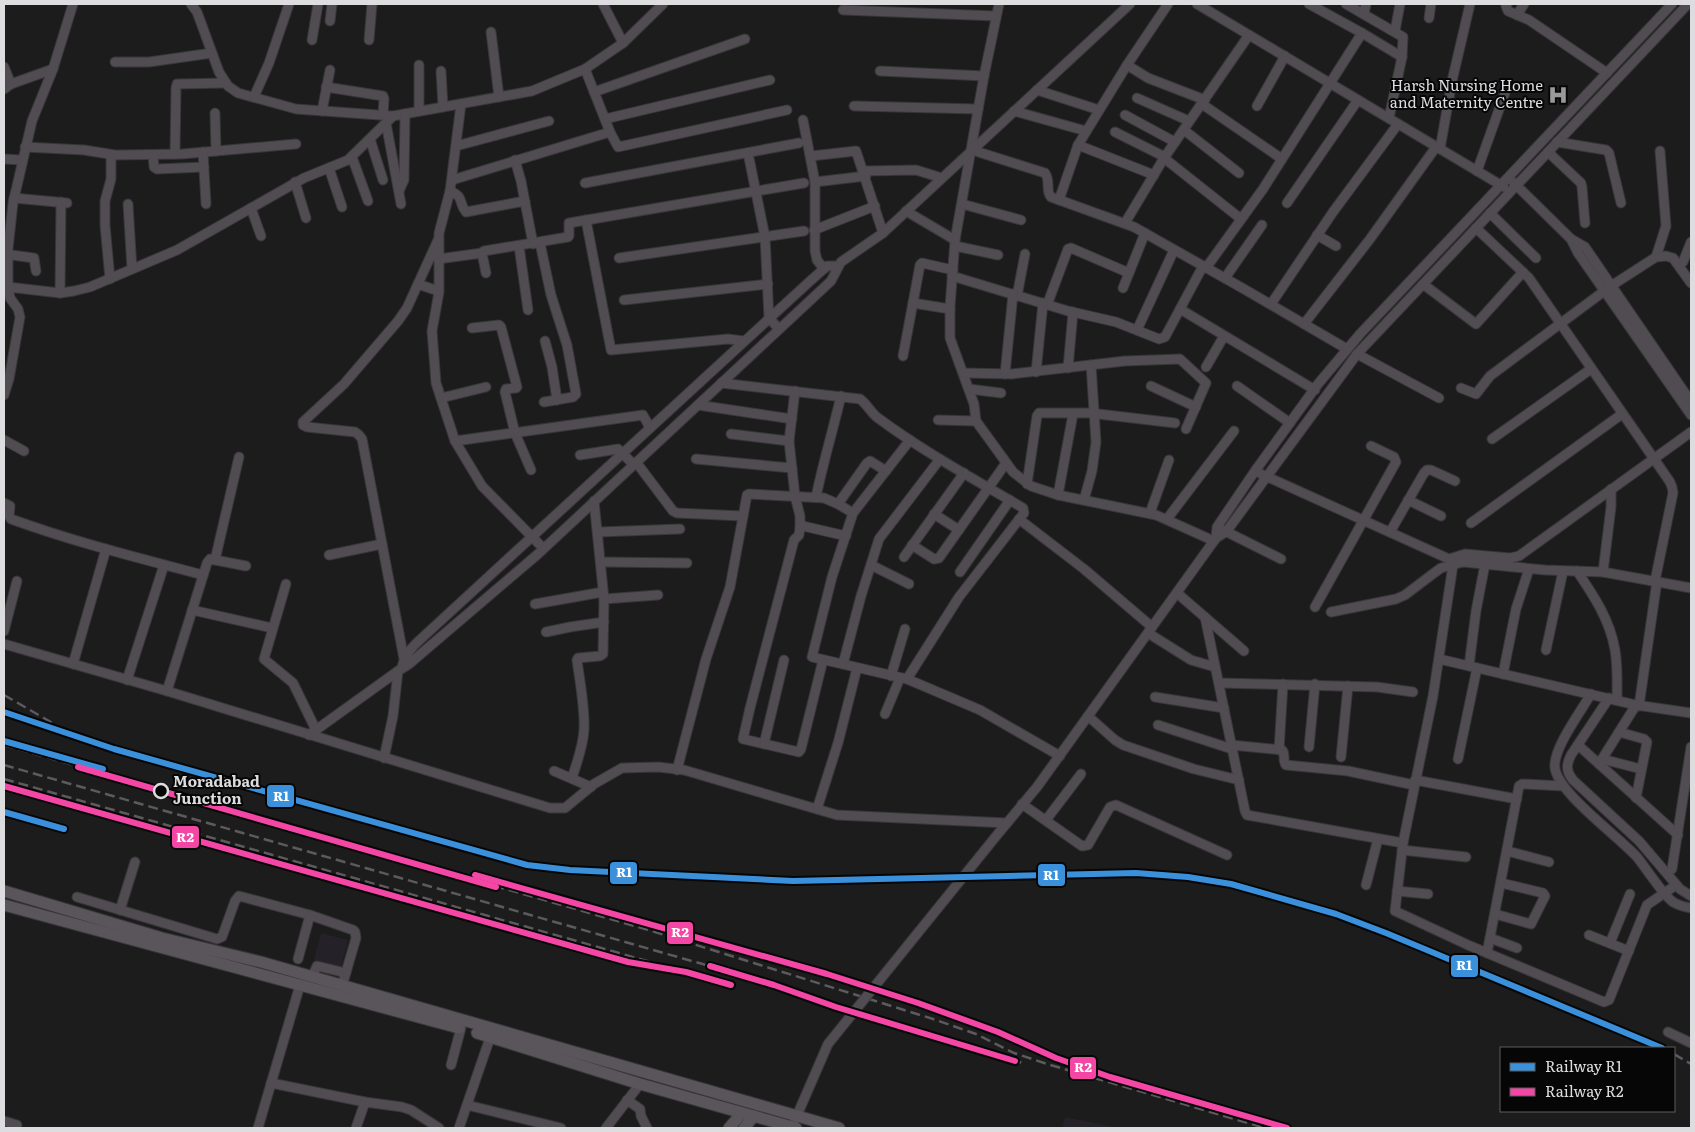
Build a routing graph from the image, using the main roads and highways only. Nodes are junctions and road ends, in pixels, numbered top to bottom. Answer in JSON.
{"nodes":[{"id":1,"x":4,"y":891,"type":"edge"},
{"id":2,"x":4,"y":905,"type":"edge"},
{"id":3,"x":63,"y":909,"type":"junction"},
{"id":4,"x":58,"y":920,"type":"junction"},
{"id":5,"x":219,"y":958,"type":"junction"},
{"id":6,"x":492,"y":1033,"type":"junction"},
{"id":7,"x":671,"y":1080,"type":"junction"},
{"id":8,"x":667,"y":1092,"type":"junction"},
{"id":9,"x":750,"y":1121,"type":"edge"},
{"id":10,"x":795,"y":1124,"type":"edge"},
{"id":11,"x":729,"y":1128,"type":"edge"},
{"id":12,"x":839,"y":1128,"type":"edge"}],
"edges":[{"from":1,"to":3,"type":"main road"},
{"from":2,"to":4,"type":"main road"},
{"from":3,"to":4,"type":"main road"},
{"from":3,"to":5,"type":"main road"},
{"from":4,"to":5,"type":"main road"},
{"from":5,"to":6,"type":"main road"},
{"from":5,"to":6,"type":"main road"},
{"from":6,"to":7,"type":"main road"},
{"from":6,"to":8,"type":"main road"},
{"from":7,"to":8,"type":"main road"},
{"from":7,"to":10,"type":"main road"},
{"from":8,"to":9,"type":"main road"},
{"from":9,"to":10,"type":"main road"},
{"from":9,"to":11,"type":"main road"},
{"from":10,"to":12,"type":"main road"}]}
